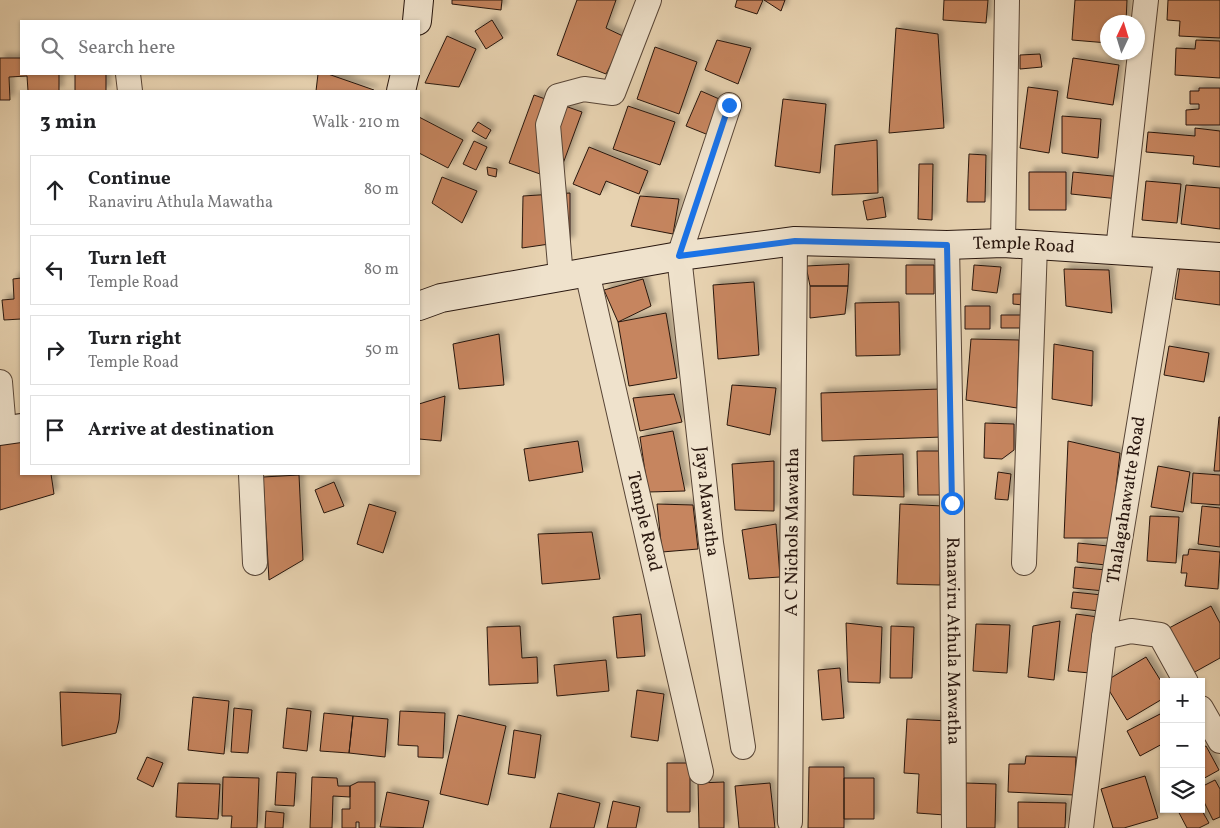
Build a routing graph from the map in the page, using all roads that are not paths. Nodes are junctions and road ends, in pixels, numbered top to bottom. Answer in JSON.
{"nodes":[{"id":1,"x":419,"y":0,"type":"edge"},
{"id":2,"x":648,"y":0,"type":"edge"},
{"id":3,"x":1007,"y":0,"type":"edge"},
{"id":4,"x":1146,"y":0,"type":"edge"},
{"id":5,"x":417,"y":20,"type":"edge"},
{"id":6,"x":128,"y":75,"type":"edge"},
{"id":7,"x":405,"y":75,"type":"edge"},
{"id":8,"x":130,"y":90,"type":"edge"},
{"id":9,"x":401,"y":90,"type":"edge"},
{"id":10,"x":729,"y":105,"type":"dead end"},
{"id":11,"x":795,"y":241,"type":"junction"},
{"id":12,"x":1003,"y":243,"type":"junction"},
{"id":13,"x":947,"y":245,"type":"junction"},
{"id":14,"x":1035,"y":245,"type":"junction"},
{"id":15,"x":1118,"y":250,"type":"junction"},
{"id":16,"x":1168,"y":255,"type":"junction"},
{"id":17,"x":679,"y":256,"type":"junction"},
{"id":18,"x":1220,"y":258,"type":"edge"},
{"id":19,"x":587,"y":272,"type":"junction"},
{"id":20,"x":561,"y":277,"type":"junction"},
{"id":21,"x":420,"y":306,"type":"edge"},
{"id":22,"x":0,"y":382,"type":"edge"},
{"id":23,"x":8,"y":430,"type":"edge"},
{"id":24,"x":250,"y":475,"type":"edge"},
{"id":25,"x":255,"y":563,"type":"dead end"},
{"id":26,"x":1024,"y":564,"type":"dead end"},
{"id":27,"x":1104,"y":637,"type":"junction"},
{"id":28,"x":1184,"y":678,"type":"edge"},
{"id":29,"x":1205,"y":715,"type":"edge"},
{"id":30,"x":1220,"y":741,"type":"edge"},
{"id":31,"x":744,"y":746,"type":"dead end"},
{"id":32,"x":700,"y":772,"type":"dead end"},
{"id":33,"x":790,"y":822,"type":"dead end"},
{"id":34,"x":954,"y":828,"type":"edge"},
{"id":35,"x":1081,"y":828,"type":"edge"}],
"edges":[{"from":1,"to":5,"type":"street"},
{"from":2,"to":20,"type":"street"},
{"from":3,"to":12,"type":"street"},
{"from":4,"to":15,"type":"street"},
{"from":6,"to":8,"type":"street"},
{"from":7,"to":9,"type":"street"},
{"from":10,"to":17,"type":"street"},
{"from":11,"to":13,"type":"street","name":"Temple Road"},
{"from":11,"to":17,"type":"street","name":"Temple Road"},
{"from":11,"to":33,"type":"street","name":"A C Nichols Mawatha"},
{"from":12,"to":13,"type":"street","name":"Temple Road"},
{"from":12,"to":14,"type":"street","name":"Temple Road"},
{"from":13,"to":34,"type":"street","name":"Ranaviru Athula Mawatha"},
{"from":14,"to":15,"type":"street","name":"Temple Road"},
{"from":14,"to":26,"type":"street"},
{"from":15,"to":16,"type":"street","name":"Temple Road"},
{"from":16,"to":18,"type":"street","name":"Temple Road"},
{"from":16,"to":27,"type":"street","name":"Thalagahawatte Road"},
{"from":17,"to":19,"type":"street","name":"Temple Road"},
{"from":17,"to":31,"type":"street","name":"Jaya Mawatha"},
{"from":19,"to":20,"type":"street","name":"Temple Road"},
{"from":19,"to":32,"type":"street","name":"Temple Road"},
{"from":20,"to":21,"type":"street","name":"Temple Road"},
{"from":22,"to":23,"type":"street"},
{"from":24,"to":25,"type":"street"},
{"from":27,"to":28,"type":"street"},
{"from":27,"to":35,"type":"street","name":"Thalagahawatte Road"},
{"from":29,"to":30,"type":"street"}]}
